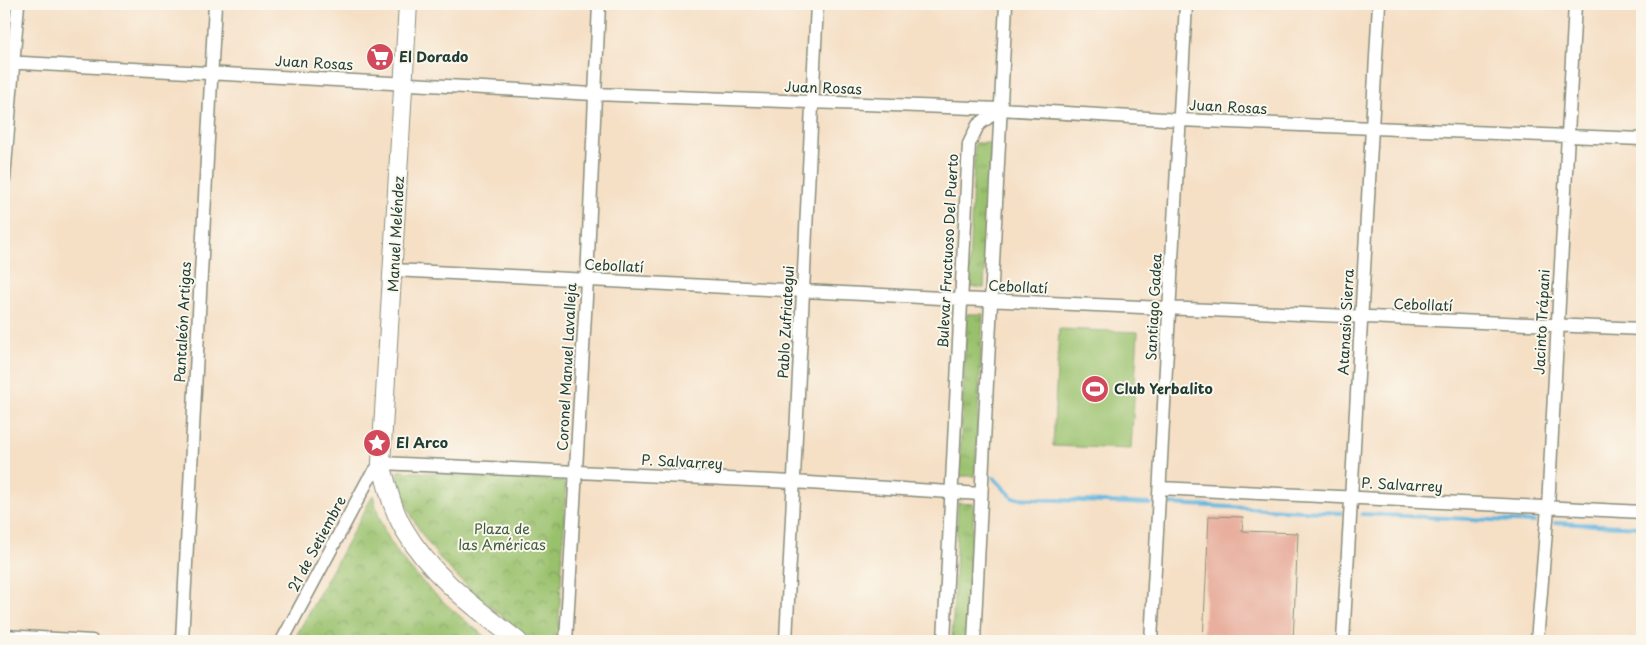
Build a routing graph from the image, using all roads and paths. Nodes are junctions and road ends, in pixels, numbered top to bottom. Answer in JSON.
{"nodes":[{"id":1,"x":18,"y":4,"type":"edge"},
{"id":2,"x":214,"y":4,"type":"edge"},
{"id":3,"x":408,"y":4,"type":"edge"},
{"id":4,"x":599,"y":4,"type":"edge"},
{"id":5,"x":816,"y":4,"type":"edge"},
{"id":6,"x":1006,"y":4,"type":"edge"},
{"id":7,"x":1186,"y":4,"type":"edge"},
{"id":8,"x":1379,"y":4,"type":"edge"},
{"id":9,"x":1575,"y":4,"type":"edge"},
{"id":10,"x":9,"y":62,"type":"edge"},
{"id":11,"x":211,"y":74,"type":"junction"},
{"id":12,"x":404,"y":83,"type":"junction"},
{"id":13,"x":594,"y":94,"type":"junction"},
{"id":14,"x":812,"y":102,"type":"junction"},
{"id":15,"x":1000,"y":109,"type":"junction"},
{"id":16,"x":1180,"y":120,"type":"junction"},
{"id":17,"x":1372,"y":128,"type":"junction"},
{"id":18,"x":1567,"y":136,"type":"junction"},
{"id":19,"x":1642,"y":140,"type":"edge"},
{"id":20,"x":4,"y":179,"type":"edge"},
{"id":21,"x":394,"y":270,"type":"junction"},
{"id":22,"x":587,"y":280,"type":"junction"},
{"id":23,"x":803,"y":291,"type":"junction"},
{"id":24,"x":960,"y":299,"type":"junction"},
{"id":25,"x":990,"y":300,"type":"junction"},
{"id":26,"x":1169,"y":308,"type":"junction"},
{"id":27,"x":1361,"y":318,"type":"junction"},
{"id":28,"x":1557,"y":325,"type":"junction"},
{"id":29,"x":1642,"y":329,"type":"edge"},
{"id":30,"x":381,"y":463,"type":"junction"},
{"id":31,"x":576,"y":472,"type":"junction"},
{"id":32,"x":793,"y":482,"type":"junction"},
{"id":33,"x":1160,"y":488,"type":"junction"},
{"id":34,"x":951,"y":493,"type":"junction"},
{"id":35,"x":981,"y":494,"type":"junction"},
{"id":36,"x":1352,"y":497,"type":"junction"},
{"id":37,"x":1548,"y":508,"type":"junction"},
{"id":38,"x":1642,"y":512,"type":"edge"},
{"id":39,"x":4,"y":636,"type":"edge"},
{"id":40,"x":92,"y":641,"type":"edge"},
{"id":41,"x":182,"y":641,"type":"edge"},
{"id":42,"x":282,"y":641,"type":"edge"},
{"id":43,"x":518,"y":641,"type":"edge"},
{"id":44,"x":566,"y":641,"type":"edge"},
{"id":45,"x":786,"y":641,"type":"edge"},
{"id":46,"x":944,"y":641,"type":"edge"},
{"id":47,"x":974,"y":641,"type":"edge"},
{"id":48,"x":1151,"y":641,"type":"edge"},
{"id":49,"x":1343,"y":641,"type":"edge"},
{"id":50,"x":1537,"y":641,"type":"edge"}],
"edges":[{"from":1,"to":10,"type":"street"},
{"from":2,"to":11,"type":"street","name":"Pantaleón Artigas"},
{"from":3,"to":12,"type":"street","name":"Manuel Meléndez"},
{"from":4,"to":13,"type":"street","name":"Coronel Manuel Lavalleja"},
{"from":5,"to":14,"type":"street","name":"Pablo Zufriategui"},
{"from":6,"to":15,"type":"street"},
{"from":7,"to":16,"type":"street","name":"Santiago Gadea"},
{"from":8,"to":17,"type":"street","name":"Atanasio Sierra"},
{"from":9,"to":18,"type":"street","name":"Jacinto Trápani"},
{"from":10,"to":11,"type":"street","name":"Juan Rosas"},
{"from":10,"to":20,"type":"street"},
{"from":11,"to":12,"type":"street","name":"Juan Rosas"},
{"from":11,"to":41,"type":"street","name":"Pantaleón Artigas"},
{"from":12,"to":13,"type":"street","name":"Juan Rosas"},
{"from":12,"to":21,"type":"street","name":"Manuel Meléndez"},
{"from":13,"to":14,"type":"street","name":"Juan Rosas"},
{"from":13,"to":22,"type":"street","name":"Coronel Manuel Lavalleja"},
{"from":14,"to":15,"type":"street","name":"Juan Rosas"},
{"from":14,"to":23,"type":"street","name":"Pablo Zufriategui"},
{"from":15,"to":16,"type":"street","name":"Juan Rosas"},
{"from":15,"to":24,"type":"street","name":"Bulevar Fructuoso Del Puerto"},
{"from":15,"to":25,"type":"street"},
{"from":16,"to":17,"type":"street","name":"Juan Rosas"},
{"from":16,"to":26,"type":"street","name":"Santiago Gadea"},
{"from":17,"to":18,"type":"street","name":"Juan Rosas"},
{"from":17,"to":27,"type":"street","name":"Atanasio Sierra"},
{"from":18,"to":19,"type":"street","name":"Juan Rosas"},
{"from":18,"to":28,"type":"street","name":"Jacinto Trápani"},
{"from":21,"to":22,"type":"street","name":"Cebollatí"},
{"from":21,"to":30,"type":"street","name":"Manuel Meléndez"},
{"from":22,"to":23,"type":"street","name":"Cebollatí"},
{"from":22,"to":31,"type":"street","name":"Coronel Manuel Lavalleja"},
{"from":23,"to":24,"type":"street","name":"Cebollatí"},
{"from":23,"to":32,"type":"street","name":"Pablo Zufriategui"},
{"from":24,"to":25,"type":"street","name":"Cebollatí"},
{"from":24,"to":34,"type":"street","name":"Bulevar Fructuoso Del Puerto"},
{"from":25,"to":26,"type":"street","name":"Cebollatí"},
{"from":25,"to":35,"type":"street"},
{"from":26,"to":27,"type":"street","name":"Cebollatí"},
{"from":26,"to":33,"type":"street","name":"Santiago Gadea"},
{"from":27,"to":28,"type":"street","name":"Cebollatí"},
{"from":27,"to":36,"type":"street","name":"Atanasio Sierra"},
{"from":28,"to":29,"type":"street","name":"Cebollatí"},
{"from":28,"to":37,"type":"street","name":"Jacinto Trápani"},
{"from":30,"to":31,"type":"street","name":"P. Salvarrey"},
{"from":30,"to":42,"type":"street","name":"21 de Setiembre"},
{"from":30,"to":43,"type":"street"},
{"from":31,"to":32,"type":"street","name":"P. Salvarrey"},
{"from":31,"to":44,"type":"street","name":"Coronel Manuel Lavalleja"},
{"from":32,"to":34,"type":"street","name":"P. Salvarrey"},
{"from":32,"to":45,"type":"street","name":"Pablo Zufriategui"},
{"from":33,"to":36,"type":"street","name":"P. Salvarrey"},
{"from":33,"to":48,"type":"street","name":"Santiago Gadea"},
{"from":34,"to":35,"type":"street","name":"P. Salvarrey"},
{"from":34,"to":46,"type":"street","name":"Bulevar Fructuoso Del Puerto"},
{"from":35,"to":47,"type":"street"},
{"from":36,"to":37,"type":"street","name":"P. Salvarrey"},
{"from":36,"to":49,"type":"street","name":"Atanasio Sierra"},
{"from":37,"to":38,"type":"street","name":"P. Salvarrey"},
{"from":37,"to":50,"type":"street","name":"Jacinto Trápani"},
{"from":39,"to":40,"type":"street"}]}
